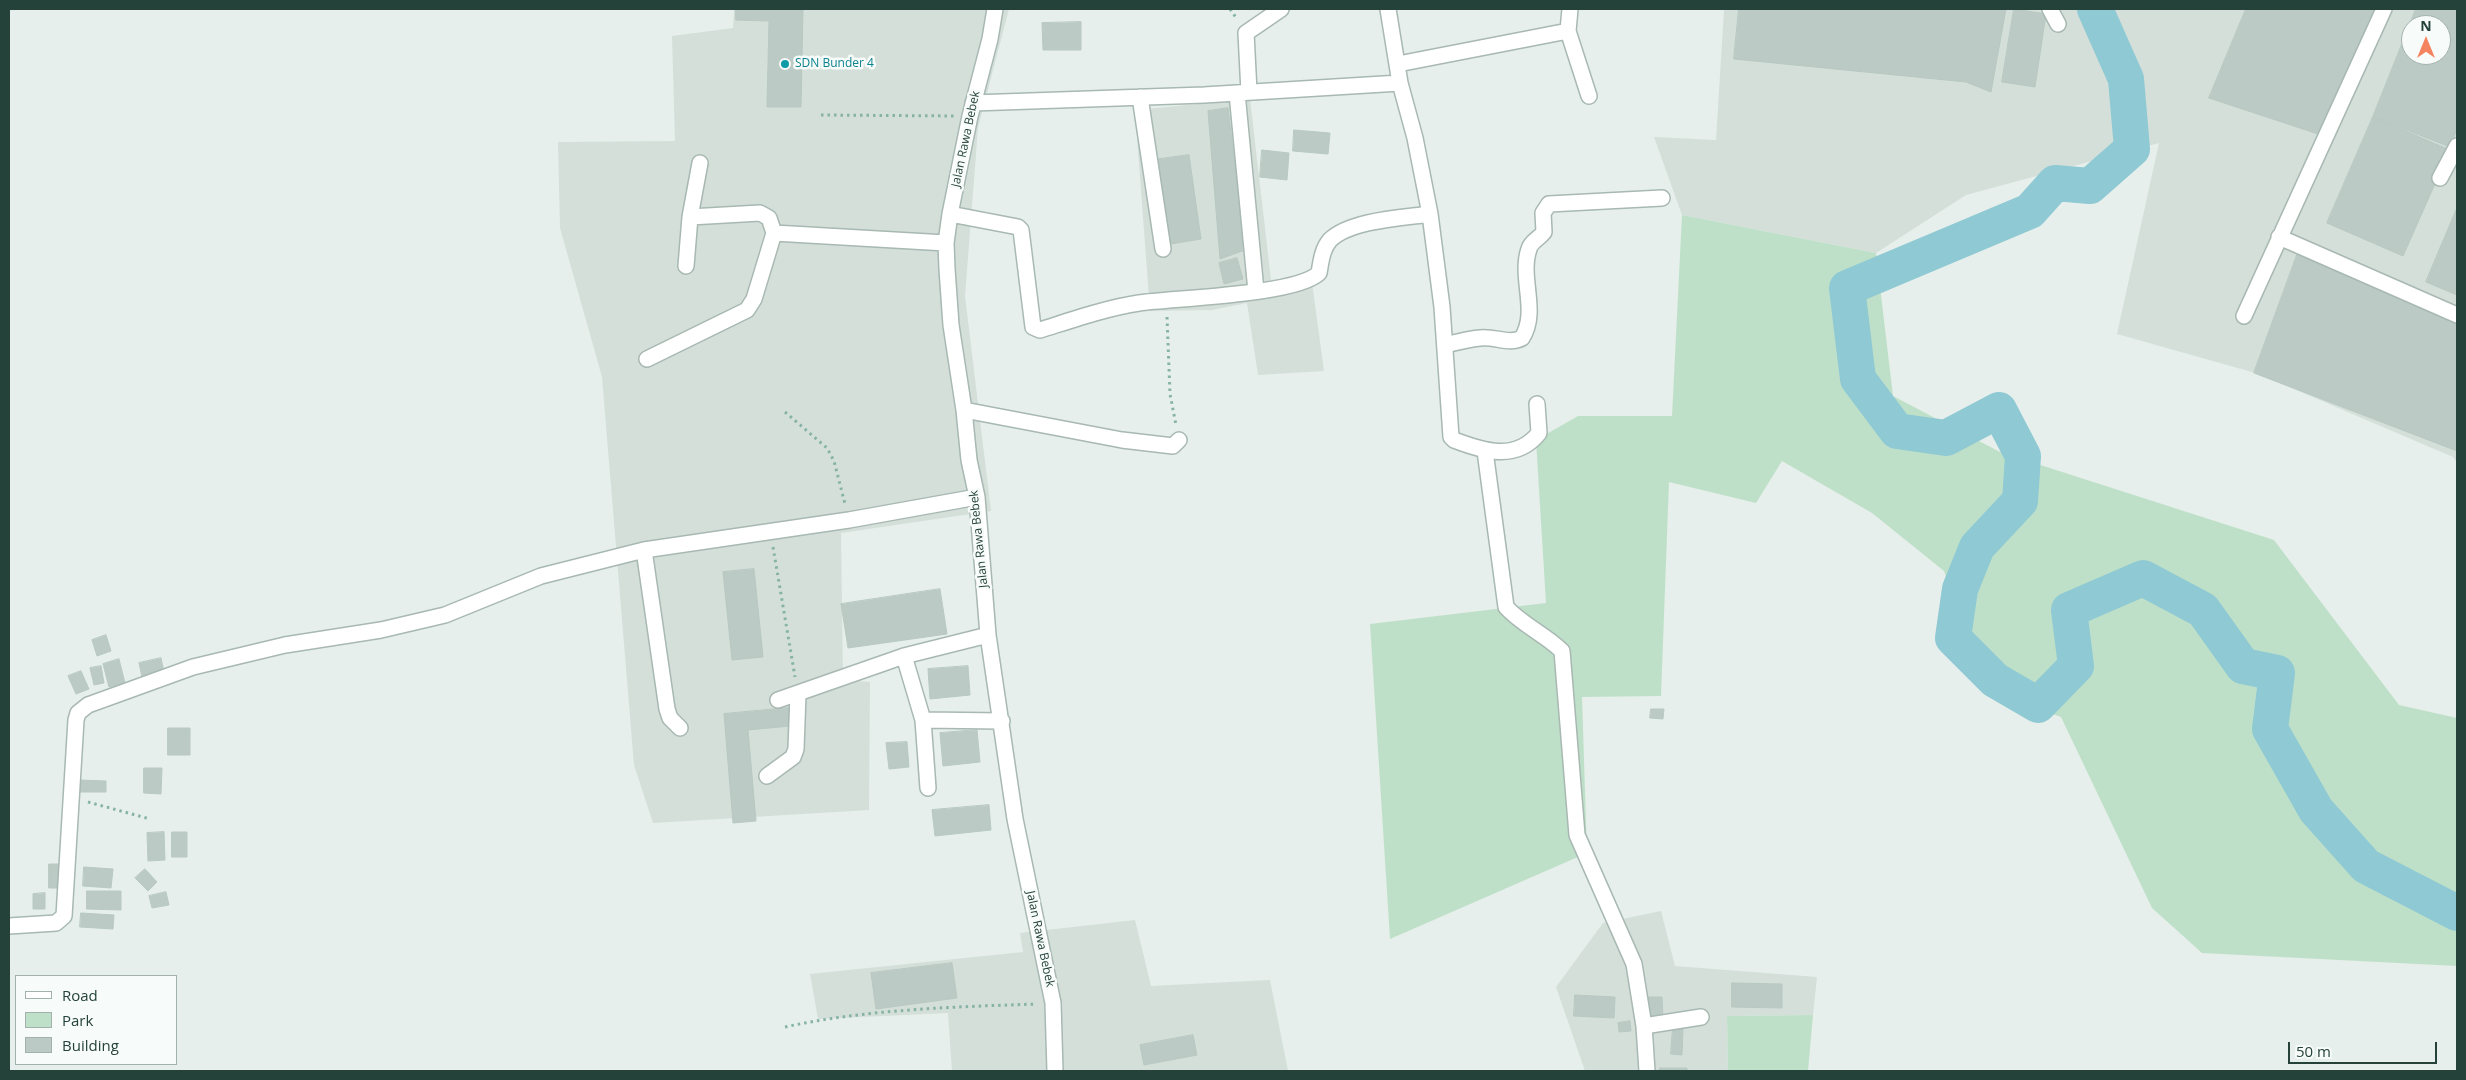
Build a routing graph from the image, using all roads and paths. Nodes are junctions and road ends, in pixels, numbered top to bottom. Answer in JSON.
{"nodes":[{"id":1,"x":995,"y":9,"type":"edge"},
{"id":2,"x":1281,"y":9,"type":"edge"},
{"id":3,"x":1388,"y":9,"type":"edge"},
{"id":4,"x":1570,"y":9,"type":"edge"},
{"id":5,"x":2050,"y":9,"type":"edge"},
{"id":6,"x":2384,"y":9,"type":"edge"},
{"id":7,"x":2058,"y":24,"type":"dead end"},
{"id":8,"x":1568,"y":31,"type":"junction"},
{"id":9,"x":1398,"y":64,"type":"junction"},
{"id":10,"x":1400,"y":83,"type":"junction"},
{"id":11,"x":1243,"y":93,"type":"junction"},
{"id":12,"x":1589,"y":96,"type":"dead end"},
{"id":13,"x":1140,"y":97,"type":"junction"},
{"id":14,"x":972,"y":109,"type":"junction"},
{"id":15,"x":821,"y":115,"type":"dead end"},
{"id":16,"x":2457,"y":149,"type":"edge"},
{"id":17,"x":700,"y":163,"type":"dead end"},
{"id":18,"x":2440,"y":178,"type":"dead end"},
{"id":19,"x":1662,"y":198,"type":"dead end"},
{"id":20,"x":950,"y":214,"type":"junction"},
{"id":21,"x":1430,"y":214,"type":"junction"},
{"id":22,"x":690,"y":217,"type":"junction"},
{"id":23,"x":774,"y":233,"type":"junction"},
{"id":24,"x":2279,"y":237,"type":"junction"},
{"id":25,"x":946,"y":242,"type":"junction"},
{"id":26,"x":1163,"y":249,"type":"dead end"},
{"id":27,"x":686,"y":266,"type":"dead end"},
{"id":28,"x":1256,"y":292,"type":"junction"},
{"id":29,"x":1167,"y":301,"type":"junction"},
{"id":30,"x":2457,"y":315,"type":"edge"},
{"id":31,"x":2244,"y":316,"type":"dead end"},
{"id":32,"x":1445,"y":345,"type":"junction"},
{"id":33,"x":647,"y":359,"type":"dead end"},
{"id":34,"x":1537,"y":404,"type":"dead end"},
{"id":35,"x":964,"y":410,"type":"junction"},
{"id":36,"x":785,"y":412,"type":"dead end"},
{"id":37,"x":1179,"y":440,"type":"joint"},
{"id":38,"x":1486,"y":451,"type":"junction"},
{"id":39,"x":977,"y":497,"type":"junction"},
{"id":40,"x":849,"y":520,"type":"junction"},
{"id":41,"x":770,"y":530,"type":"junction"},
{"id":42,"x":644,"y":550,"type":"junction"},
{"id":43,"x":988,"y":635,"type":"junction"},
{"id":44,"x":904,"y":656,"type":"junction"},
{"id":45,"x":798,"y":694,"type":"junction"},
{"id":46,"x":778,"y":700,"type":"dead end"},
{"id":47,"x":923,"y":720,"type":"junction"},
{"id":48,"x":1002,"y":721,"type":"junction"},
{"id":49,"x":680,"y":728,"type":"dead end"},
{"id":50,"x":767,"y":776,"type":"dead end"},
{"id":51,"x":928,"y":788,"type":"dead end"},
{"id":52,"x":70,"y":798,"type":"junction"},
{"id":53,"x":150,"y":819,"type":"dead end"},
{"id":54,"x":9,"y":926,"type":"edge"},
{"id":55,"x":1053,"y":1003,"type":"junction"},
{"id":56,"x":1701,"y":1017,"type":"dead end"},
{"id":57,"x":1644,"y":1026,"type":"junction"},
{"id":58,"x":785,"y":1027,"type":"dead end"},
{"id":59,"x":1054,"y":1071,"type":"edge"},
{"id":60,"x":1647,"y":1071,"type":"edge"}],
"edges":[{"from":1,"to":14,"type":"street","name":"Jalan Rawa Bebek"},
{"from":2,"to":11,"type":"street"},
{"from":3,"to":9,"type":"street"},
{"from":4,"to":8,"type":"street"},
{"from":5,"to":7,"type":"street"},
{"from":6,"to":24,"type":"street"},
{"from":8,"to":9,"type":"street"},
{"from":8,"to":12,"type":"street"},
{"from":9,"to":10,"type":"street"},
{"from":10,"to":11,"type":"street"},
{"from":10,"to":21,"type":"street"},
{"from":11,"to":13,"type":"street"},
{"from":11,"to":28,"type":"street"},
{"from":13,"to":14,"type":"street"},
{"from":13,"to":26,"type":"street"},
{"from":14,"to":15,"type":"path"},
{"from":14,"to":20,"type":"street","name":"Jalan Rawa Bebek"},
{"from":16,"to":18,"type":"street"},
{"from":17,"to":22,"type":"street"},
{"from":19,"to":32,"type":"street"},
{"from":20,"to":25,"type":"street","name":"Jalan Rawa Bebek"},
{"from":20,"to":29,"type":"street"},
{"from":21,"to":28,"type":"street"},
{"from":21,"to":32,"type":"street"},
{"from":22,"to":23,"type":"street"},
{"from":22,"to":27,"type":"street"},
{"from":23,"to":25,"type":"street"},
{"from":23,"to":33,"type":"street"},
{"from":24,"to":30,"type":"street"},
{"from":24,"to":31,"type":"street"},
{"from":25,"to":35,"type":"street","name":"Jalan Rawa Bebek"},
{"from":28,"to":29,"type":"street"},
{"from":29,"to":37,"type":"path"},
{"from":32,"to":38,"type":"street"},
{"from":34,"to":38,"type":"street"},
{"from":35,"to":37,"type":"street"},
{"from":35,"to":39,"type":"street","name":"Jalan Rawa Bebek"},
{"from":36,"to":40,"type":"path"},
{"from":38,"to":57,"type":"street"},
{"from":39,"to":40,"type":"street"},
{"from":39,"to":43,"type":"street","name":"Jalan Rawa Bebek"},
{"from":40,"to":41,"type":"street"},
{"from":41,"to":42,"type":"street"},
{"from":41,"to":45,"type":"path"},
{"from":42,"to":49,"type":"street"},
{"from":42,"to":52,"type":"street"},
{"from":43,"to":44,"type":"street"},
{"from":43,"to":48,"type":"street","name":"Jalan Rawa Bebek"},
{"from":44,"to":45,"type":"street"},
{"from":44,"to":47,"type":"street"},
{"from":45,"to":46,"type":"street"},
{"from":45,"to":50,"type":"street"},
{"from":47,"to":48,"type":"street"},
{"from":47,"to":51,"type":"street"},
{"from":48,"to":55,"type":"street","name":"Jalan Rawa Bebek"},
{"from":52,"to":53,"type":"path"},
{"from":52,"to":54,"type":"street"},
{"from":55,"to":58,"type":"path"},
{"from":55,"to":59,"type":"street","name":"Jalan Rawa Bebek"},
{"from":56,"to":57,"type":"street"},
{"from":57,"to":60,"type":"street"}]}
